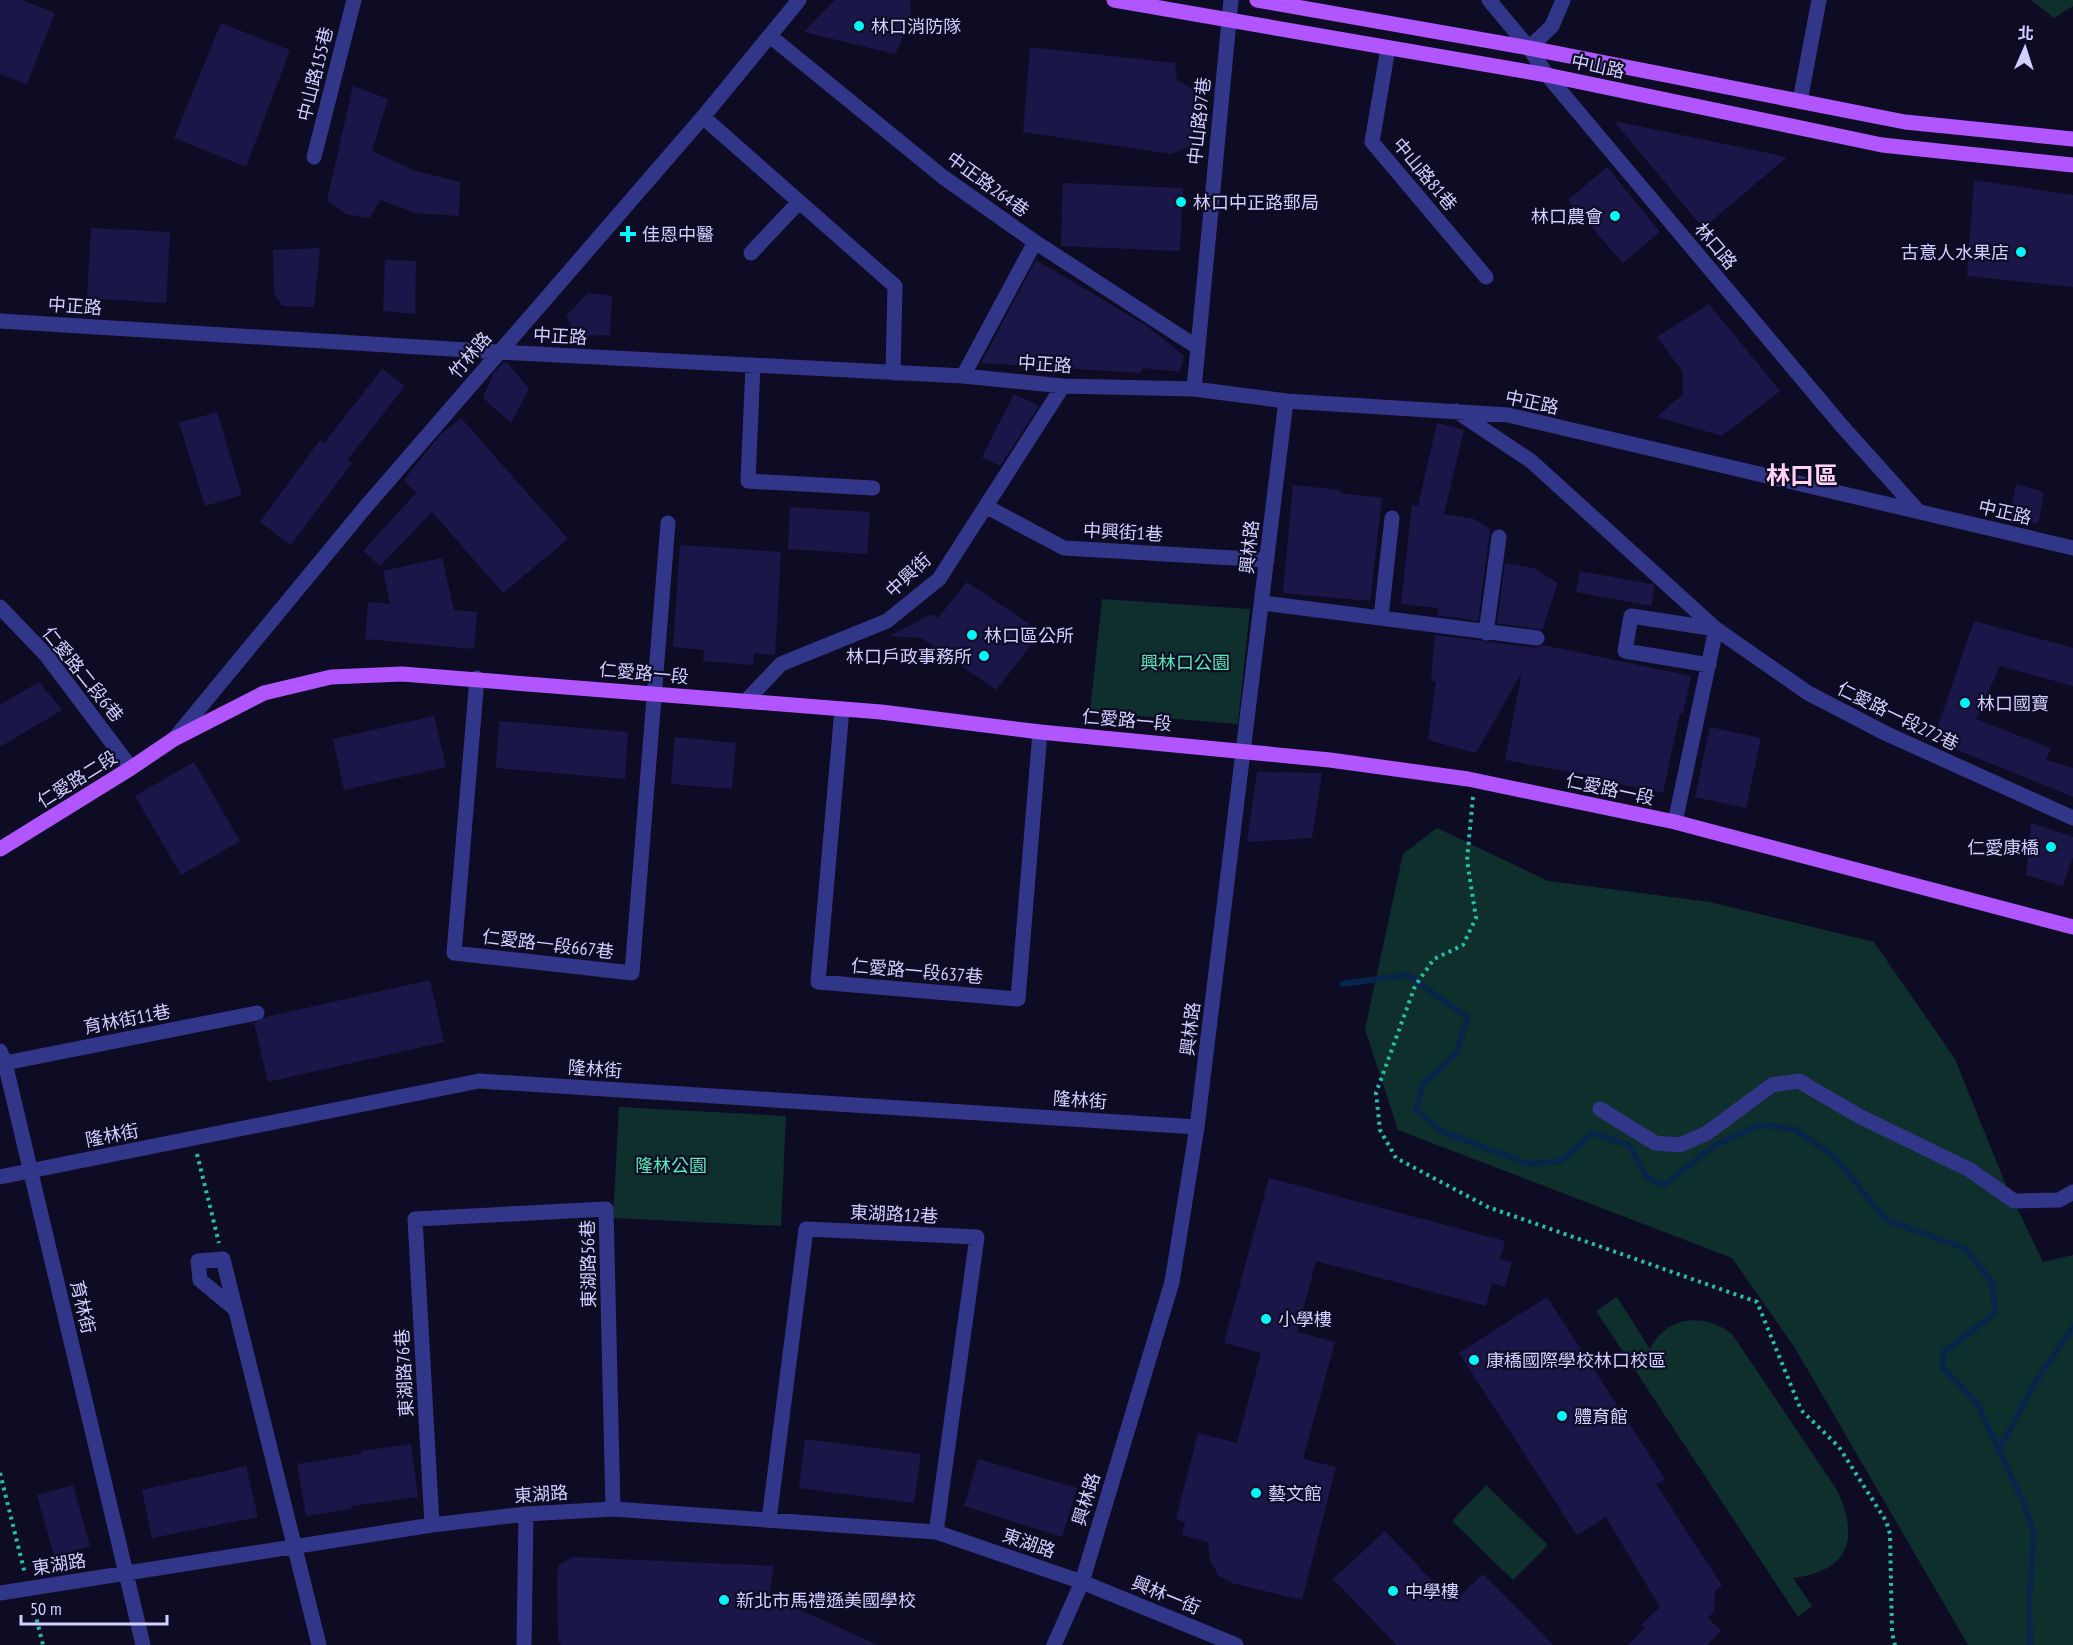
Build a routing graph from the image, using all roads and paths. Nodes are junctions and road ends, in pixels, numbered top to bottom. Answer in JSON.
{"nodes":[{"id":1,"x":354,"y":0,"type":"edge"},
{"id":2,"x":798,"y":0,"type":"edge"},
{"id":3,"x":1114,"y":0,"type":"edge"},
{"id":4,"x":1231,"y":0,"type":"edge"},
{"id":5,"x":1257,"y":0,"type":"edge"},
{"id":6,"x":1489,"y":0,"type":"edge"},
{"id":7,"x":1563,"y":0,"type":"edge"},
{"id":8,"x":1819,"y":0,"type":"edge"},
{"id":9,"x":1229,"y":20,"type":"junction"},
{"id":10,"x":770,"y":36,"type":"junction"},
{"id":11,"x":1388,"y":48,"type":"junction"},
{"id":12,"x":1529,"y":48,"type":"junction"},
{"id":13,"x":1547,"y":75,"type":"junction"},
{"id":14,"x":1800,"y":101,"type":"junction"},
{"id":15,"x":703,"y":117,"type":"junction"},
{"id":16,"x":2073,"y":139,"type":"edge"},
{"id":17,"x":314,"y":158,"type":"dead end"},
{"id":18,"x":2073,"y":165,"type":"edge"},
{"id":19,"x":799,"y":202,"type":"junction"},
{"id":20,"x":1035,"y":242,"type":"junction"},
{"id":21,"x":751,"y":253,"type":"dead end"},
{"id":22,"x":1486,"y":277,"type":"dead end"},
{"id":23,"x":0,"y":321,"type":"edge"},
{"id":24,"x":1197,"y":347,"type":"junction"},
{"id":25,"x":499,"y":352,"type":"junction"},
{"id":26,"x":753,"y":365,"type":"junction"},
{"id":27,"x":893,"y":373,"type":"junction"},
{"id":28,"x":963,"y":376,"type":"junction"},
{"id":29,"x":1063,"y":386,"type":"junction"},
{"id":30,"x":1194,"y":389,"type":"junction"},
{"id":31,"x":1286,"y":401,"type":"junction"},
{"id":32,"x":1453,"y":410,"type":"junction"},
{"id":33,"x":873,"y":488,"type":"dead end"},
{"id":34,"x":987,"y":507,"type":"junction"},
{"id":35,"x":1919,"y":512,"type":"junction"},
{"id":36,"x":1392,"y":518,"type":"dead end"},
{"id":37,"x":668,"y":524,"type":"dead end"},
{"id":38,"x":1499,"y":537,"type":"dead end"},
{"id":39,"x":2073,"y":548,"type":"edge"},
{"id":40,"x":1267,"y":560,"type":"junction"},
{"id":41,"x":1263,"y":603,"type":"junction"},
{"id":42,"x":0,"y":607,"type":"edge"},
{"id":43,"x":1381,"y":617,"type":"junction"},
{"id":44,"x":1716,"y":629,"type":"junction"},
{"id":45,"x":1486,"y":633,"type":"junction"},
{"id":46,"x":1537,"y":638,"type":"dead end"},
{"id":47,"x":1708,"y":665,"type":"junction"},
{"id":48,"x":477,"y":678,"type":"junction"},
{"id":49,"x":656,"y":693,"type":"junction"},
{"id":50,"x":745,"y":702,"type":"junction"},
{"id":51,"x":842,"y":709,"type":"junction"},
{"id":52,"x":1040,"y":732,"type":"junction"},
{"id":53,"x":174,"y":739,"type":"junction"},
{"id":54,"x":1245,"y":751,"type":"junction"},
{"id":55,"x":131,"y":768,"type":"junction"},
{"id":56,"x":1474,"y":781,"type":"junction"},
{"id":57,"x":2073,"y":818,"type":"edge"},
{"id":58,"x":1674,"y":822,"type":"junction"},
{"id":59,"x":0,"y":849,"type":"edge"},
{"id":60,"x":2073,"y":927,"type":"edge"},
{"id":61,"x":257,"y":1013,"type":"dead end"},
{"id":62,"x":3,"y":1057,"type":"edge"},
{"id":63,"x":1600,"y":1109,"type":"dead end"},
{"id":64,"x":1197,"y":1127,"type":"junction"},
{"id":65,"x":193,"y":1139,"type":"junction"},
{"id":66,"x":31,"y":1171,"type":"junction"},
{"id":67,"x":0,"y":1177,"type":"edge"},
{"id":68,"x":2073,"y":1192,"type":"edge"},
{"id":69,"x":416,"y":1219,"type":"joint"},
{"id":70,"x":223,"y":1259,"type":"junction"},
{"id":71,"x":235,"y":1309,"type":"junction"},
{"id":72,"x":0,"y":1473,"type":"edge"},
{"id":73,"x":613,"y":1509,"type":"junction"},
{"id":74,"x":526,"y":1514,"type":"junction"},
{"id":75,"x":770,"y":1520,"type":"junction"},
{"id":76,"x":432,"y":1525,"type":"junction"},
{"id":77,"x":936,"y":1532,"type":"junction"},
{"id":78,"x":292,"y":1546,"type":"junction"},
{"id":79,"x":126,"y":1573,"type":"junction"},
{"id":80,"x":1082,"y":1582,"type":"junction"},
{"id":81,"x":29,"y":1588,"type":"junction"},
{"id":82,"x":0,"y":1593,"type":"edge"},
{"id":83,"x":43,"y":1645,"type":"edge"},
{"id":84,"x":143,"y":1645,"type":"edge"},
{"id":85,"x":319,"y":1645,"type":"edge"},
{"id":86,"x":524,"y":1645,"type":"edge"},
{"id":87,"x":1054,"y":1645,"type":"edge"},
{"id":88,"x":1236,"y":1645,"type":"edge"},
{"id":89,"x":1895,"y":1645,"type":"edge"}],
"edges":[{"from":1,"to":17,"type":"street","name":"中山路155巷"},
{"from":2,"to":10,"type":"street","name":"竹林路"},
{"from":3,"to":9,"type":"main road","name":"中山路"},
{"from":4,"to":9,"type":"street","name":"中山路97巷"},
{"from":5,"to":12,"type":"main road","name":"中山路"},
{"from":6,"to":12,"type":"street","name":"林口路"},
{"from":7,"to":12,"type":"street"},
{"from":8,"to":14,"type":"street"},
{"from":9,"to":11,"type":"main road","name":"中山路"},
{"from":9,"to":24,"type":"street","name":"中山路97巷"},
{"from":10,"to":15,"type":"street","name":"竹林路"},
{"from":10,"to":20,"type":"street","name":"中正路264巷"},
{"from":11,"to":13,"type":"main road","name":"中山路"},
{"from":11,"to":22,"type":"street","name":"中山路81巷"},
{"from":12,"to":13,"type":"street","name":"林口路"},
{"from":12,"to":14,"type":"main road","name":"中山路"},
{"from":13,"to":18,"type":"main road","name":"中山路"},
{"from":13,"to":35,"type":"street","name":"林口路"},
{"from":14,"to":16,"type":"main road","name":"中山路"},
{"from":15,"to":19,"type":"street"},
{"from":15,"to":25,"type":"street","name":"竹林路"},
{"from":19,"to":21,"type":"street"},
{"from":19,"to":27,"type":"street"},
{"from":20,"to":24,"type":"street","name":"中正路264巷"},
{"from":20,"to":28,"type":"street"},
{"from":23,"to":25,"type":"street","name":"中正路"},
{"from":24,"to":30,"type":"street","name":"中山路97巷"},
{"from":25,"to":26,"type":"street","name":"中正路"},
{"from":25,"to":53,"type":"street","name":"竹林路"},
{"from":26,"to":27,"type":"street","name":"中正路"},
{"from":26,"to":33,"type":"street"},
{"from":27,"to":28,"type":"street","name":"中正路"},
{"from":28,"to":29,"type":"street","name":"中正路"},
{"from":29,"to":30,"type":"street","name":"中正路"},
{"from":29,"to":34,"type":"street","name":"中興街"},
{"from":30,"to":31,"type":"street","name":"中正路"},
{"from":31,"to":32,"type":"street","name":"中正路"},
{"from":31,"to":40,"type":"street","name":"興林路"},
{"from":32,"to":35,"type":"street","name":"中正路"},
{"from":32,"to":44,"type":"street","name":"仁愛路一段272巷"},
{"from":34,"to":40,"type":"street","name":"中興街1巷"},
{"from":34,"to":50,"type":"street","name":"中興街"},
{"from":35,"to":39,"type":"street","name":"中正路"},
{"from":36,"to":43,"type":"street"},
{"from":37,"to":49,"type":"street"},
{"from":38,"to":45,"type":"street"},
{"from":40,"to":41,"type":"street","name":"興林路"},
{"from":41,"to":43,"type":"street"},
{"from":41,"to":54,"type":"street","name":"興林路"},
{"from":42,"to":55,"type":"street","name":"仁愛路二段6巷"},
{"from":43,"to":45,"type":"street"},
{"from":44,"to":47,"type":"street"},
{"from":44,"to":47,"type":"street"},
{"from":44,"to":57,"type":"street","name":"仁愛路一段272巷"},
{"from":45,"to":46,"type":"street"},
{"from":47,"to":58,"type":"street"},
{"from":48,"to":49,"type":"main road","name":"仁愛路一段"},
{"from":48,"to":49,"type":"street","name":"仁愛路一段667巷"},
{"from":48,"to":53,"type":"main road","name":"仁愛路一段"},
{"from":49,"to":50,"type":"main road","name":"仁愛路一段"},
{"from":50,"to":51,"type":"main road","name":"仁愛路一段"},
{"from":51,"to":52,"type":"main road","name":"仁愛路一段"},
{"from":51,"to":52,"type":"street","name":"仁愛路一段637巷"},
{"from":52,"to":54,"type":"main road","name":"仁愛路一段"},
{"from":53,"to":55,"type":"main road","name":"仁愛路二段"},
{"from":54,"to":56,"type":"main road","name":"仁愛路一段"},
{"from":54,"to":64,"type":"street","name":"興林路"},
{"from":55,"to":59,"type":"main road","name":"仁愛路二段"},
{"from":56,"to":58,"type":"main road","name":"仁愛路一段"},
{"from":56,"to":89,"type":"path"},
{"from":58,"to":60,"type":"main road","name":"仁愛路一段"},
{"from":61,"to":62,"type":"street","name":"育林街11巷"},
{"from":62,"to":66,"type":"street","name":"育林街"},
{"from":63,"to":68,"type":"street"},
{"from":64,"to":65,"type":"street","name":"隆林街"},
{"from":64,"to":80,"type":"street","name":"興林路"},
{"from":65,"to":66,"type":"street","name":"隆林街"},
{"from":65,"to":70,"type":"path"},
{"from":66,"to":67,"type":"street","name":"隆林街"},
{"from":66,"to":79,"type":"street","name":"育林街"},
{"from":69,"to":73,"type":"street","name":"東湖路56巷"},
{"from":69,"to":76,"type":"street","name":"東湖路76巷"},
{"from":70,"to":71,"type":"street"},
{"from":70,"to":71,"type":"street"},
{"from":71,"to":78,"type":"street"},
{"from":72,"to":81,"type":"path"},
{"from":73,"to":74,"type":"street","name":"東湖路"},
{"from":73,"to":75,"type":"street","name":"東湖路"},
{"from":74,"to":76,"type":"street","name":"東湖路"},
{"from":74,"to":86,"type":"street"},
{"from":75,"to":77,"type":"street","name":"東湖路"},
{"from":75,"to":77,"type":"street","name":"東湖路12巷"},
{"from":76,"to":78,"type":"street","name":"東湖路"},
{"from":77,"to":80,"type":"street","name":"東湖路"},
{"from":78,"to":79,"type":"street","name":"東湖路"},
{"from":78,"to":85,"type":"street"},
{"from":79,"to":81,"type":"street","name":"東湖路"},
{"from":79,"to":84,"type":"street","name":"育林街"},
{"from":80,"to":87,"type":"street","name":"興林路"},
{"from":80,"to":88,"type":"street","name":"興林一街"},
{"from":81,"to":82,"type":"street","name":"東湖路"},
{"from":81,"to":83,"type":"path"}]}
